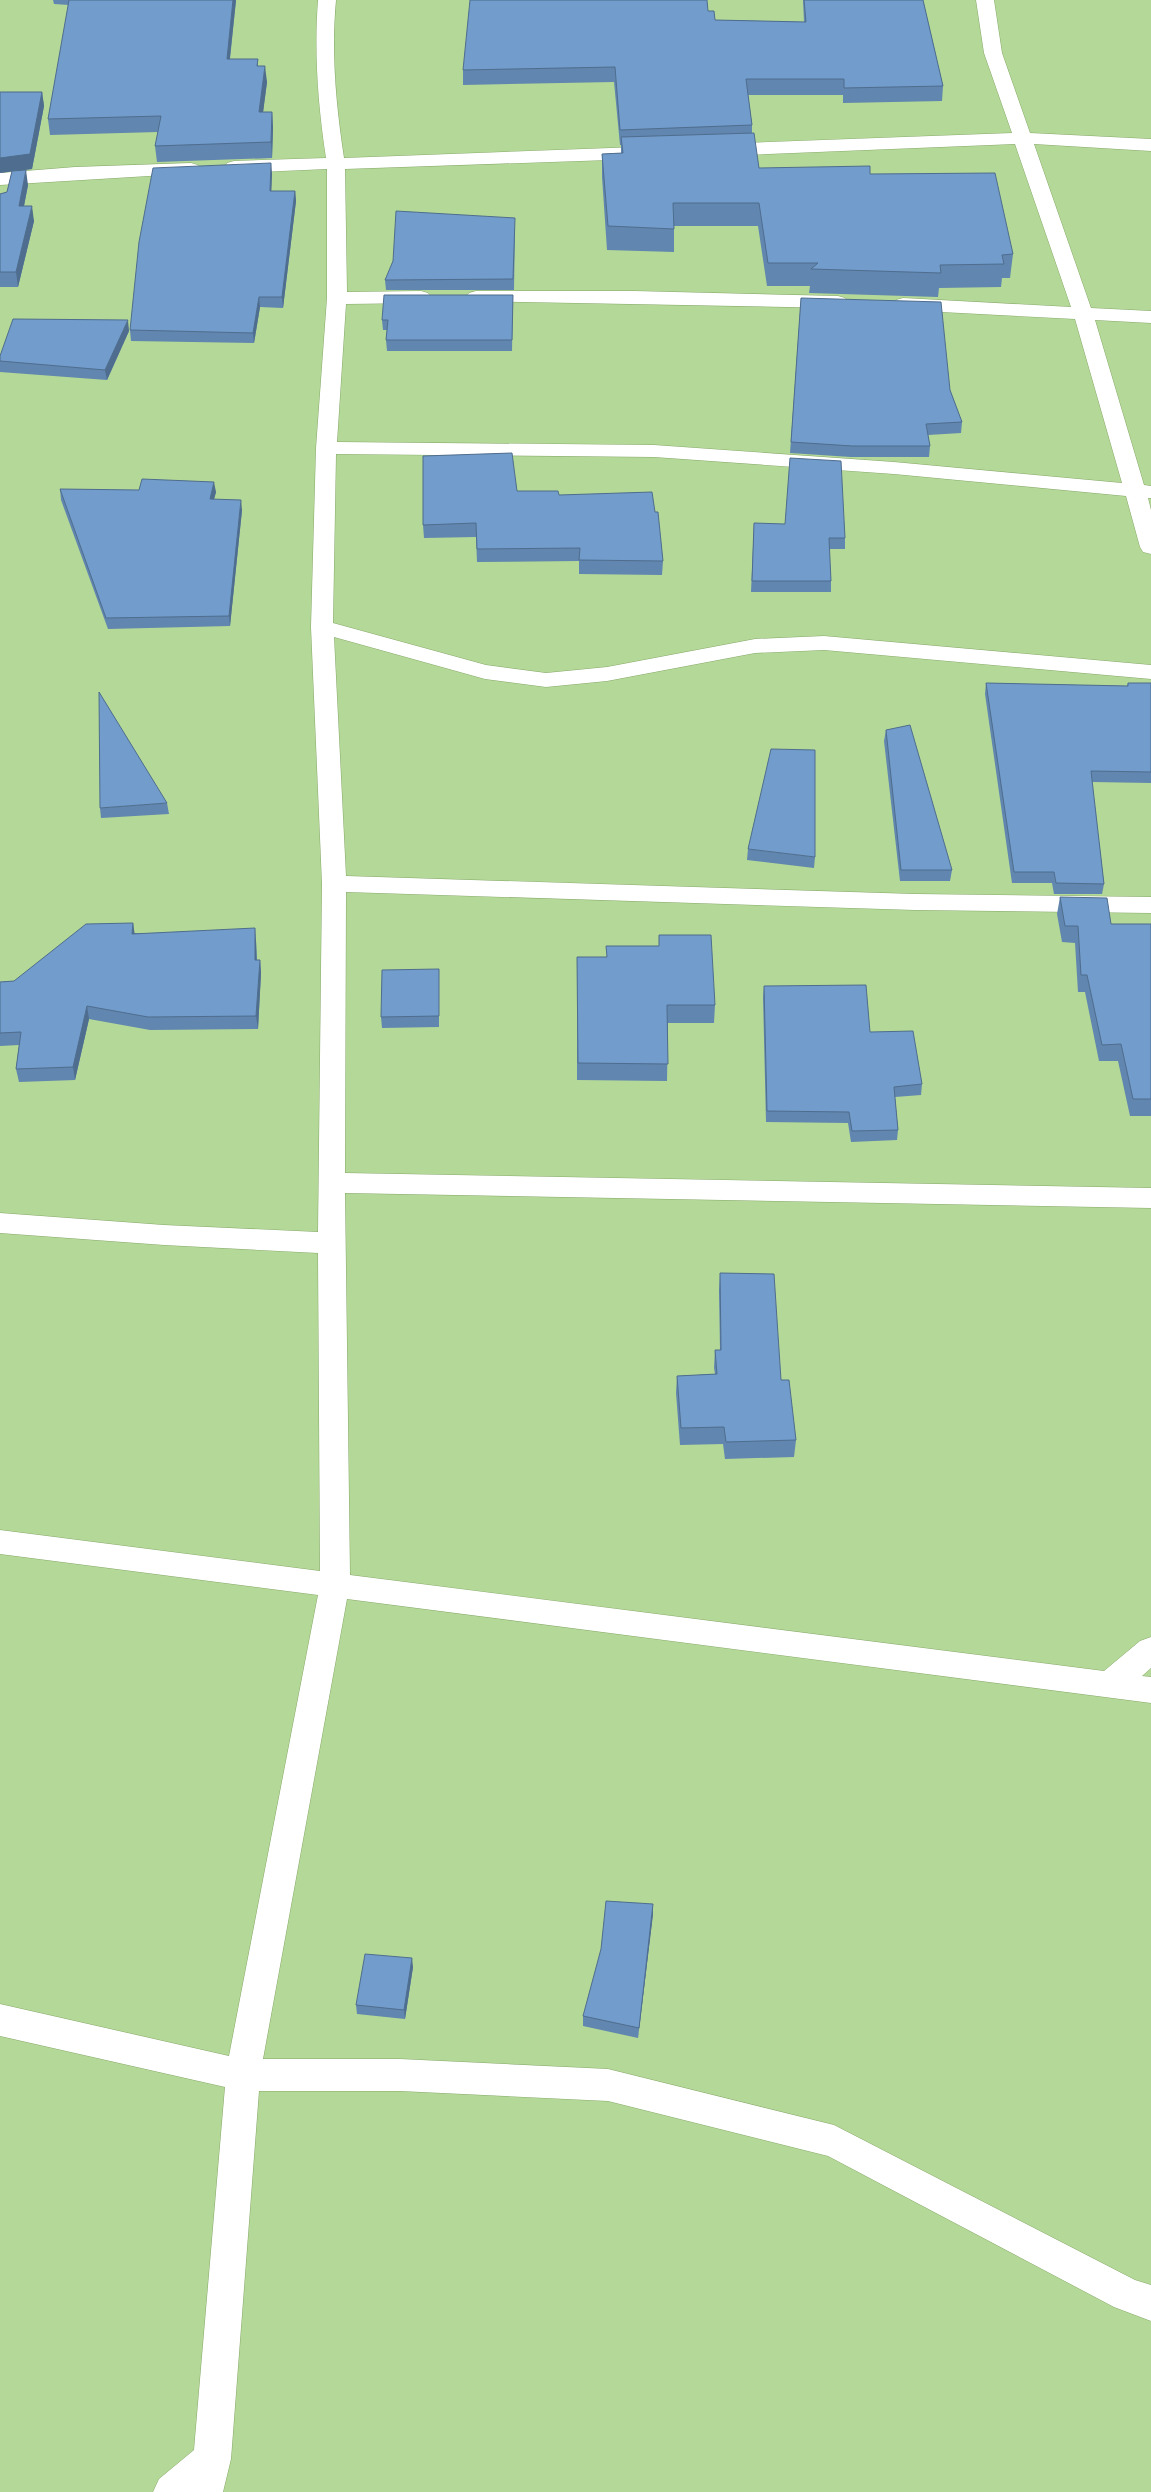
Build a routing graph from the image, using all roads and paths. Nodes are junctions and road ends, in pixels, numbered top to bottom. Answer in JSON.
{"nodes":[{"id":1,"x":327,"y":0,"type":"edge"},
{"id":2,"x":984,"y":0,"type":"edge"},
{"id":3,"x":1022,"y":138,"type":"junction"},
{"id":4,"x":1151,"y":145,"type":"edge"},
{"id":5,"x":704,"y":151,"type":"edge"},
{"id":6,"x":654,"y":152,"type":"edge"},
{"id":7,"x":336,"y":165,"type":"junction"},
{"id":8,"x":2,"y":184,"type":"edge"},
{"id":9,"x":436,"y":297,"type":"edge"},
{"id":10,"x":456,"y":297,"type":"edge"},
{"id":11,"x":337,"y":298,"type":"junction"},
{"id":12,"x":852,"y":303,"type":"edge"},
{"id":13,"x":882,"y":304,"type":"edge"},
{"id":14,"x":1082,"y":312,"type":"junction"},
{"id":15,"x":1151,"y":318,"type":"edge"},
{"id":16,"x":326,"y":448,"type":"junction"},
{"id":17,"x":1143,"y":492,"type":"edge"},
{"id":18,"x":1151,"y":547,"type":"edge"},
{"id":19,"x":322,"y":627,"type":"junction"},
{"id":20,"x":1151,"y":672,"type":"edge"},
{"id":21,"x":334,"y":884,"type":"junction"},
{"id":22,"x":1151,"y":905,"type":"edge"},
{"id":23,"x":331,"y":1184,"type":"junction"},
{"id":24,"x":1151,"y":1198,"type":"edge"},
{"id":25,"x":0,"y":1223,"type":"edge"},
{"id":26,"x":332,"y":1243,"type":"junction"},
{"id":27,"x":0,"y":1542,"type":"edge"},
{"id":28,"x":335,"y":1584,"type":"junction"},
{"id":29,"x":1151,"y":1650,"type":"edge"},
{"id":30,"x":1109,"y":1685,"type":"junction"},
{"id":31,"x":1151,"y":1690,"type":"edge"},
{"id":32,"x":0,"y":2020,"type":"edge"},
{"id":33,"x":243,"y":2075,"type":"junction"},
{"id":34,"x":1151,"y":2303,"type":"edge"},
{"id":35,"x":208,"y":2476,"type":"edge"},
{"id":36,"x":172,"y":2492,"type":"edge"}],
"edges":[{"from":1,"to":7,"type":"street"},
{"from":2,"to":3,"type":"street"},
{"from":3,"to":4,"type":"street"},
{"from":3,"to":5,"type":"street"},
{"from":3,"to":14,"type":"street"},
{"from":6,"to":7,"type":"street"},
{"from":7,"to":8,"type":"street"},
{"from":7,"to":11,"type":"street"},
{"from":9,"to":11,"type":"street"},
{"from":10,"to":12,"type":"street"},
{"from":11,"to":16,"type":"street"},
{"from":13,"to":14,"type":"street"},
{"from":14,"to":15,"type":"street"},
{"from":14,"to":17,"type":"street"},
{"from":16,"to":17,"type":"street"},
{"from":16,"to":19,"type":"street"},
{"from":17,"to":18,"type":"street"},
{"from":19,"to":20,"type":"street"},
{"from":19,"to":21,"type":"street"},
{"from":21,"to":22,"type":"street"},
{"from":21,"to":23,"type":"street"},
{"from":23,"to":24,"type":"street"},
{"from":23,"to":26,"type":"street"},
{"from":25,"to":26,"type":"street"},
{"from":26,"to":28,"type":"street"},
{"from":27,"to":28,"type":"street"},
{"from":28,"to":30,"type":"street"},
{"from":28,"to":33,"type":"street"},
{"from":29,"to":30,"type":"street"},
{"from":30,"to":31,"type":"street"},
{"from":32,"to":33,"type":"street"},
{"from":33,"to":34,"type":"street"},
{"from":33,"to":35,"type":"street"},
{"from":35,"to":36,"type":"street"}]}
